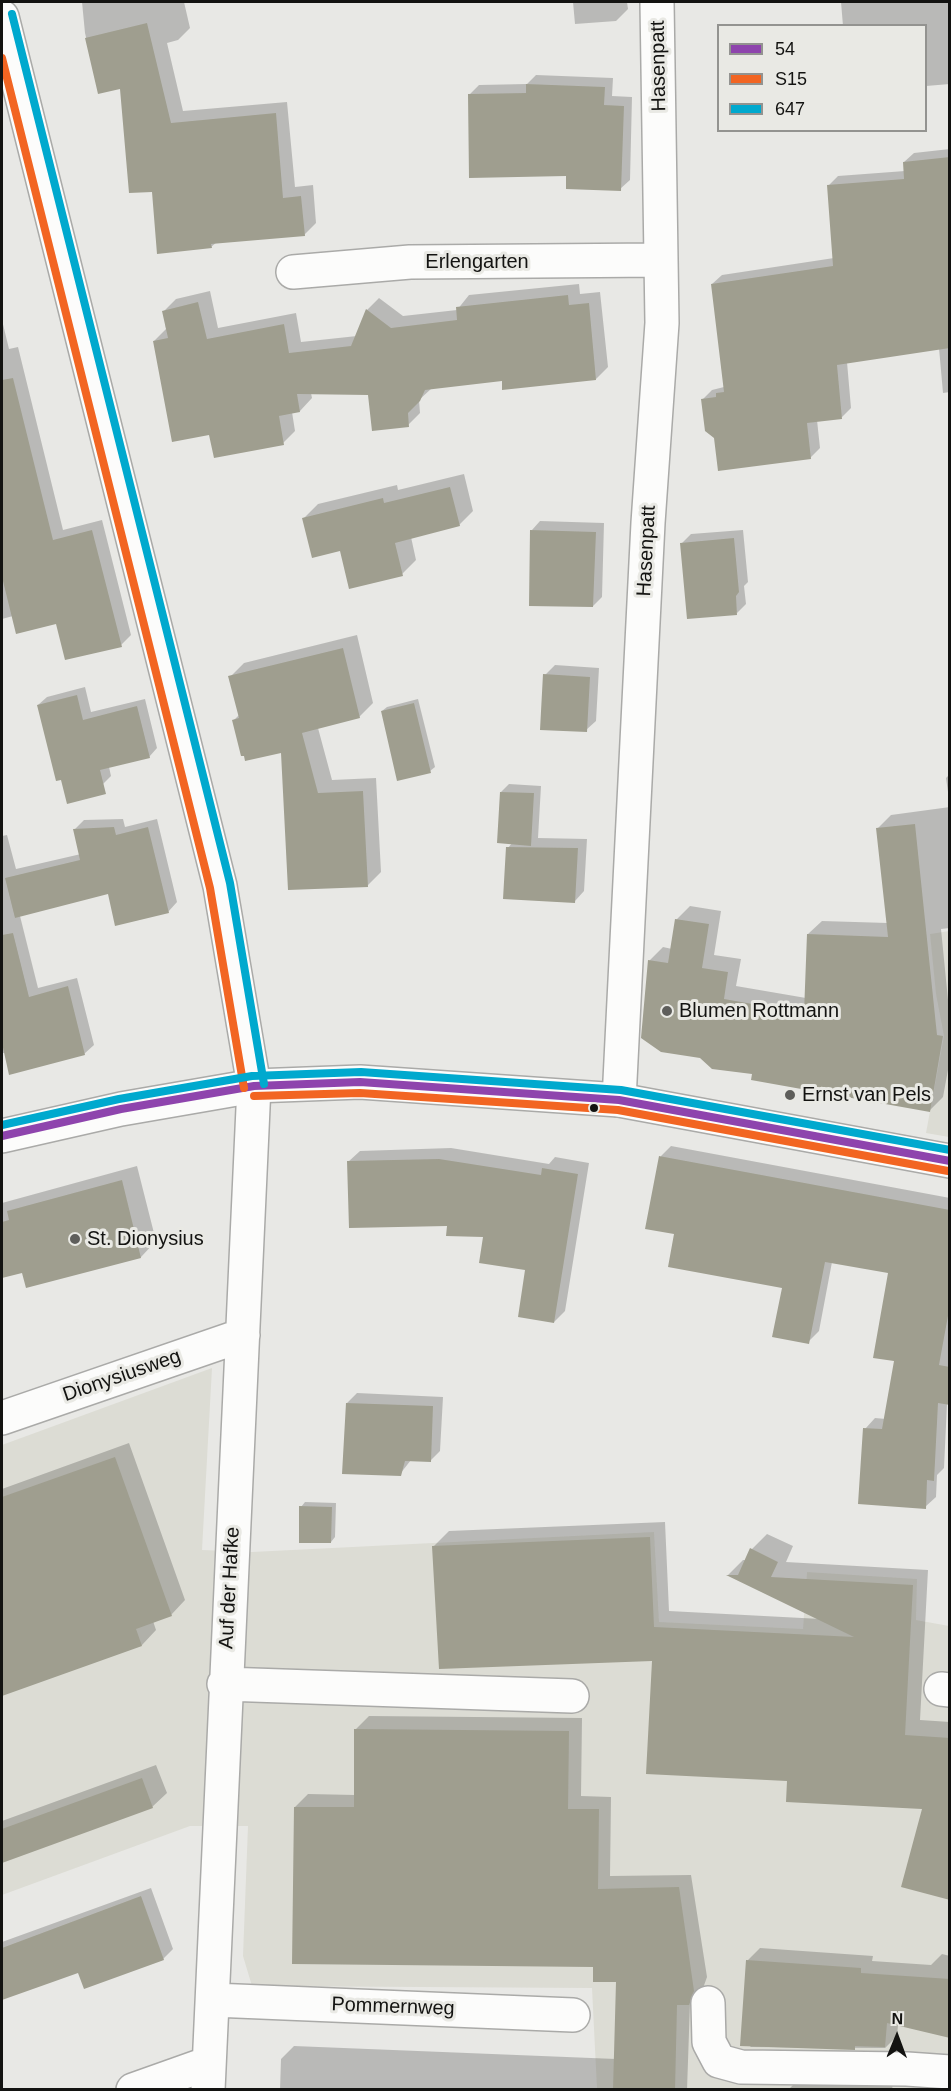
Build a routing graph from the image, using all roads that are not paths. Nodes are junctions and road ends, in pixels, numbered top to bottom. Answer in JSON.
{"nodes":[{"id":1,"x":657,"y":2,"type":"edge"},
{"id":2,"x":2,"y":17,"type":"edge"},
{"id":3,"x":660,"y":260,"type":"junction"},
{"id":4,"x":293,"y":272,"type":"dead end"},
{"id":5,"x":254,"y":1086,"type":"junction"},
{"id":6,"x":619,"y":1100,"type":"junction"},
{"id":7,"x":2,"y":1136,"type":"edge"},
{"id":8,"x":950,"y":1161,"type":"edge"},
{"id":9,"x":243,"y":1335,"type":"junction"},
{"id":10,"x":2,"y":1418,"type":"edge"},
{"id":11,"x":224,"y":1684,"type":"junction"},
{"id":12,"x":572,"y":1696,"type":"dead end"},
{"id":13,"x":213,"y":2000,"type":"junction"},
{"id":14,"x":708,"y":2003,"type":"dead end"},
{"id":15,"x":573,"y":2015,"type":"dead end"},
{"id":16,"x":950,"y":2072,"type":"edge"},
{"id":17,"x":208,"y":2076,"type":"edge"},
{"id":18,"x":133,"y":2090,"type":"edge"}],
"edges":[{"from":1,"to":3,"type":"street","name":"Hasenpatt"},
{"from":2,"to":5,"type":"street","name":"Auf der Hafke"},
{"from":3,"to":4,"type":"street","name":"Erlengarten"},
{"from":3,"to":6,"type":"street","name":"Hasenpatt"},
{"from":5,"to":6,"type":"street"},
{"from":5,"to":7,"type":"street"},
{"from":5,"to":9,"type":"street","name":"Auf der Hafke"},
{"from":6,"to":8,"type":"street"},
{"from":9,"to":10,"type":"street","name":"Dionysiusweg"},
{"from":9,"to":11,"type":"street","name":"Auf der Hafke"},
{"from":11,"to":12,"type":"street"},
{"from":11,"to":13,"type":"street","name":"Auf der Hafke"},
{"from":13,"to":15,"type":"street","name":"Pommernweg"},
{"from":13,"to":17,"type":"street","name":"Auf der Hafke"},
{"from":14,"to":16,"type":"street"},
{"from":17,"to":18,"type":"street"}]}
